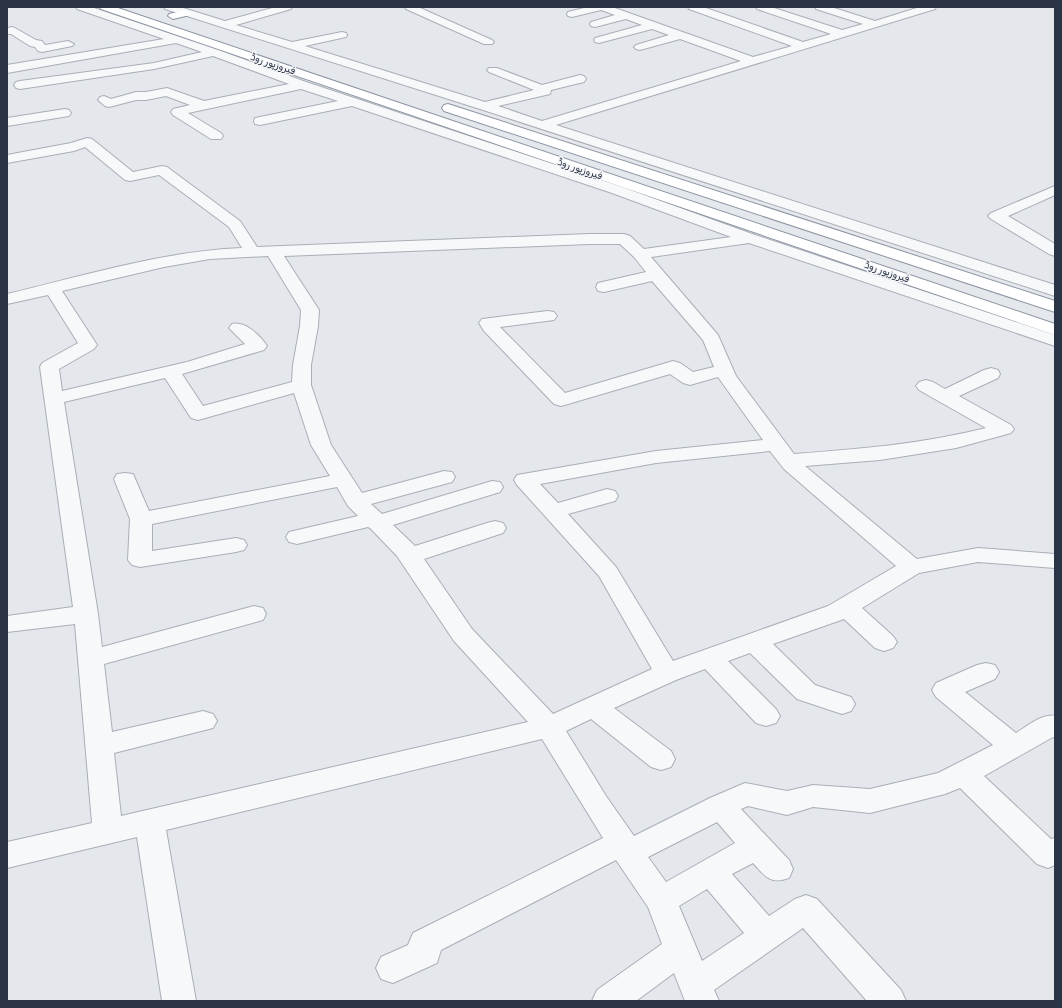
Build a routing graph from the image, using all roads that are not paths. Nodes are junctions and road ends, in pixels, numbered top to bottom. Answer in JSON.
{"nodes":[{"id":1,"x":81,"y":7,"type":"edge"},
{"id":2,"x":105,"y":7,"type":"edge"},
{"id":3,"x":145,"y":7,"type":"edge"},
{"id":4,"x":287,"y":7,"type":"edge"},
{"id":5,"x":601,"y":7,"type":"edge"},
{"id":6,"x":693,"y":7,"type":"edge"},
{"id":7,"x":761,"y":7,"type":"edge"},
{"id":8,"x":820,"y":7,"type":"edge"},
{"id":9,"x":890,"y":7,"type":"edge"},
{"id":10,"x":931,"y":7,"type":"edge"},
{"id":11,"x":417,"y":8,"type":"edge"},
{"id":12,"x":176,"y":12,"type":"edge"},
{"id":13,"x":572,"y":14,"type":"dead end"},
{"id":14,"x":907,"y":14,"type":"junction"},
{"id":15,"x":625,"y":16,"type":"junction"},
{"id":16,"x":595,"y":24,"type":"dead end"},
{"id":17,"x":874,"y":24,"type":"junction"},
{"id":18,"x":653,"y":25,"type":"junction"},
{"id":19,"x":222,"y":28,"type":"junction"},
{"id":20,"x":148,"y":30,"type":"junction"},
{"id":21,"x":7,"y":32,"type":"edge"},
{"id":22,"x":128,"y":34,"type":"dead end"},
{"id":23,"x":842,"y":34,"type":"junction"},
{"id":24,"x":342,"y":35,"type":"dead end"},
{"id":25,"x":680,"y":35,"type":"junction"},
{"id":26,"x":197,"y":38,"type":"junction"},
{"id":27,"x":178,"y":39,"type":"junction"},
{"id":28,"x":599,"y":40,"type":"dead end"},
{"id":29,"x":488,"y":42,"type":"dead end"},
{"id":30,"x":77,"y":43,"type":"dead end"},
{"id":31,"x":293,"y":45,"type":"junction"},
{"id":32,"x":803,"y":46,"type":"junction"},
{"id":33,"x":640,"y":47,"type":"dead end"},
{"id":34,"x":758,"y":50,"type":"dead end"},
{"id":35,"x":214,"y":52,"type":"junction"},
{"id":36,"x":772,"y":55,"type":"junction"},
{"id":37,"x":7,"y":57,"type":"edge"},
{"id":38,"x":752,"y":61,"type":"junction"},
{"id":39,"x":12,"y":68,"type":"edge"},
{"id":40,"x":493,"y":70,"type":"dead end"},
{"id":41,"x":288,"y":79,"type":"junction"},
{"id":42,"x":580,"y":79,"type":"dead end"},
{"id":43,"x":20,"y":85,"type":"dead end"},
{"id":44,"x":302,"y":85,"type":"junction"},
{"id":45,"x":541,"y":89,"type":"junction"},
{"id":46,"x":244,"y":97,"type":"junction"},
{"id":47,"x":104,"y":100,"type":"dead end"},
{"id":48,"x":354,"y":102,"type":"junction"},
{"id":49,"x":203,"y":105,"type":"junction"},
{"id":50,"x":484,"y":106,"type":"junction"},
{"id":51,"x":414,"y":112,"type":"junction"},
{"id":52,"x":65,"y":113,"type":"dead end"},
{"id":53,"x":400,"y":117,"type":"junction"},
{"id":54,"x":7,"y":122,"type":"edge"},
{"id":55,"x":260,"y":122,"type":"dead end"},
{"id":56,"x":542,"y":125,"type":"junction"},
{"id":57,"x":216,"y":136,"type":"dead end"},
{"id":58,"x":7,"y":159,"type":"edge"},
{"id":59,"x":1055,"y":190,"type":"edge"},
{"id":60,"x":750,"y":238,"type":"junction"},
{"id":61,"x":1055,"y":251,"type":"edge"},
{"id":62,"x":263,"y":252,"type":"junction"},
{"id":63,"x":640,"y":254,"type":"junction"},
{"id":64,"x":656,"y":275,"type":"junction"},
{"id":65,"x":604,"y":287,"type":"dead end"},
{"id":66,"x":52,"y":288,"type":"junction"},
{"id":67,"x":1055,"y":291,"type":"edge"},
{"id":68,"x":7,"y":299,"type":"edge"},
{"id":69,"x":973,"y":307,"type":"junction"},
{"id":70,"x":1055,"y":307,"type":"edge"},
{"id":71,"x":548,"y":316,"type":"dead end"},
{"id":72,"x":238,"y":328,"type":"dead end"},
{"id":73,"x":1055,"y":330,"type":"edge"},
{"id":74,"x":1055,"y":341,"type":"edge"},
{"id":75,"x":724,"y":370,"type":"junction"},
{"id":76,"x":170,"y":371,"type":"junction"},
{"id":77,"x":991,"y":374,"type":"dead end"},
{"id":78,"x":301,"y":384,"type":"junction"},
{"id":79,"x":926,"y":386,"type":"dead end"},
{"id":80,"x":945,"y":396,"type":"junction"},
{"id":81,"x":54,"y":399,"type":"junction"},
{"id":82,"x":776,"y":444,"type":"junction"},
{"id":83,"x":789,"y":461,"type":"junction"},
{"id":84,"x":444,"y":477,"type":"dead end"},
{"id":85,"x":125,"y":479,"type":"dead end"},
{"id":86,"x":342,"y":480,"type":"junction"},
{"id":87,"x":492,"y":487,"type":"dead end"},
{"id":88,"x":607,"y":496,"type":"dead end"},
{"id":89,"x":356,"y":501,"type":"junction"},
{"id":90,"x":552,"y":511,"type":"junction"},
{"id":91,"x":141,"y":519,"type":"junction"},
{"id":92,"x":375,"y":521,"type":"junction"},
{"id":93,"x":494,"y":528,"type":"dead end"},
{"id":94,"x":297,"y":537,"type":"dead end"},
{"id":95,"x":236,"y":545,"type":"dead end"},
{"id":96,"x":409,"y":556,"type":"junction"},
{"id":97,"x":1055,"y":561,"type":"edge"},
{"id":98,"x":912,"y":567,"type":"junction"},
{"id":99,"x":846,"y":607,"type":"junction"},
{"id":100,"x":86,"y":614,"type":"junction"},
{"id":101,"x":254,"y":614,"type":"dead end"},
{"id":102,"x":7,"y":624,"type":"edge"},
{"id":103,"x":755,"y":642,"type":"junction"},
{"id":104,"x":884,"y":642,"type":"dead end"},
{"id":105,"x":710,"y":658,"type":"junction"},
{"id":106,"x":90,"y":659,"type":"junction"},
{"id":107,"x":986,"y":672,"type":"dead end"},
{"id":108,"x":667,"y":674,"type":"junction"},
{"id":109,"x":842,"y":704,"type":"dead end"},
{"id":110,"x":594,"y":707,"type":"junction"},
{"id":111,"x":766,"y":716,"type":"dead end"},
{"id":112,"x":203,"y":721,"type":"dead end"},
{"id":113,"x":549,"y":727,"type":"junction"},
{"id":114,"x":1055,"y":728,"type":"edge"},
{"id":115,"x":99,"y":746,"type":"junction"},
{"id":116,"x":1014,"y":747,"type":"junction"},
{"id":117,"x":661,"y":759,"type":"dead end"},
{"id":118,"x":963,"y":773,"type":"junction"},
{"id":119,"x":720,"y":806,"type":"junction"},
{"id":120,"x":150,"y":822,"type":"junction"},
{"id":121,"x":108,"y":832,"type":"junction"},
{"id":122,"x":756,"y":846,"type":"junction"},
{"id":123,"x":625,"y":848,"type":"junction"},
{"id":124,"x":1055,"y":850,"type":"edge"},
{"id":125,"x":7,"y":855,"type":"edge"},
{"id":126,"x":778,"y":870,"type":"dead end"},
{"id":127,"x":710,"y":871,"type":"junction"},
{"id":128,"x":661,"y":901,"type":"junction"},
{"id":129,"x":766,"y":936,"type":"junction"},
{"id":130,"x":681,"y":949,"type":"junction"},
{"id":131,"x":393,"y":968,"type":"dead end"},
{"id":132,"x":699,"y":992,"type":"edge"},
{"id":133,"x":179,"y":1001,"type":"edge"},
{"id":134,"x":609,"y":1001,"type":"edge"},
{"id":135,"x":889,"y":1001,"type":"edge"}],
"edges":[{"from":1,"to":20,"type":"street"},
{"from":2,"to":26,"type":"highway","name":"فیروزپور روڈ"},
{"from":3,"to":12,"type":"highway","name":"فیروزپور روڈ"},
{"from":4,"to":19,"type":"street"},
{"from":5,"to":13,"type":"street"},
{"from":5,"to":15,"type":"street"},
{"from":6,"to":32,"type":"street"},
{"from":7,"to":23,"type":"street"},
{"from":8,"to":17,"type":"street"},
{"from":9,"to":14,"type":"street"},
{"from":10,"to":14,"type":"street"},
{"from":11,"to":29,"type":"street"},
{"from":12,"to":19,"type":"highway","name":"فیروزپور روڈ"},
{"from":14,"to":17,"type":"street"},
{"from":15,"to":16,"type":"street"},
{"from":15,"to":18,"type":"street"},
{"from":17,"to":23,"type":"street"},
{"from":18,"to":25,"type":"street"},
{"from":18,"to":28,"type":"street"},
{"from":19,"to":26,"type":"highway"},
{"from":19,"to":31,"type":"street"},
{"from":19,"to":70,"type":"highway","name":"فیروزپور روڈ"},
{"from":20,"to":22,"type":"street"},
{"from":20,"to":27,"type":"street"},
{"from":21,"to":30,"type":"street"},
{"from":23,"to":32,"type":"street"},
{"from":24,"to":31,"type":"street"},
{"from":25,"to":33,"type":"street"},
{"from":25,"to":38,"type":"street"},
{"from":26,"to":51,"type":"highway","name":"فیروزپور روڈ"},
{"from":27,"to":35,"type":"street"},
{"from":27,"to":39,"type":"street"},
{"from":31,"to":50,"type":"street"},
{"from":32,"to":36,"type":"street"},
{"from":34,"to":36,"type":"street"},
{"from":35,"to":41,"type":"street"},
{"from":35,"to":43,"type":"street"},
{"from":36,"to":38,"type":"street"},
{"from":37,"to":39,"type":"street"},
{"from":38,"to":56,"type":"street"},
{"from":40,"to":45,"type":"street"},
{"from":41,"to":44,"type":"street"},
{"from":41,"to":46,"type":"street"},
{"from":42,"to":45,"type":"street"},
{"from":44,"to":46,"type":"street"},
{"from":44,"to":48,"type":"street"},
{"from":45,"to":50,"type":"street"},
{"from":46,"to":49,"type":"street"},
{"from":47,"to":49,"type":"street"},
{"from":48,"to":53,"type":"street"},
{"from":48,"to":55,"type":"street"},
{"from":49,"to":57,"type":"street"},
{"from":50,"to":56,"type":"street"},
{"from":51,"to":53,"type":"highway"},
{"from":51,"to":69,"type":"highway","name":"فیروزپور روڈ"},
{"from":52,"to":54,"type":"street"},
{"from":53,"to":60,"type":"street"},
{"from":56,"to":67,"type":"street"},
{"from":58,"to":62,"type":"street"},
{"from":59,"to":61,"type":"street"},
{"from":60,"to":63,"type":"street"},
{"from":60,"to":69,"type":"street"},
{"from":62,"to":63,"type":"street"},
{"from":62,"to":66,"type":"street"},
{"from":62,"to":78,"type":"street"},
{"from":63,"to":64,"type":"street"},
{"from":64,"to":65,"type":"street"},
{"from":64,"to":75,"type":"street"},
{"from":66,"to":68,"type":"street"},
{"from":66,"to":81,"type":"street"},
{"from":69,"to":73,"type":"highway","name":"فیروزپور روڈ"},
{"from":69,"to":74,"type":"street"},
{"from":71,"to":75,"type":"street"},
{"from":72,"to":76,"type":"street"},
{"from":75,"to":82,"type":"street"},
{"from":76,"to":78,"type":"street"},
{"from":76,"to":81,"type":"street"},
{"from":77,"to":80,"type":"street"},
{"from":78,"to":86,"type":"street"},
{"from":79,"to":80,"type":"street"},
{"from":80,"to":83,"type":"street"},
{"from":81,"to":100,"type":"street"},
{"from":82,"to":83,"type":"street"},
{"from":82,"to":90,"type":"street"},
{"from":83,"to":98,"type":"street"},
{"from":84,"to":89,"type":"street"},
{"from":85,"to":91,"type":"street"},
{"from":86,"to":89,"type":"street"},
{"from":86,"to":91,"type":"street"},
{"from":87,"to":92,"type":"street"},
{"from":88,"to":90,"type":"street"},
{"from":89,"to":92,"type":"street"},
{"from":90,"to":108,"type":"street"},
{"from":91,"to":95,"type":"street"},
{"from":92,"to":94,"type":"street"},
{"from":92,"to":96,"type":"street"},
{"from":93,"to":96,"type":"street"},
{"from":96,"to":113,"type":"street"},
{"from":97,"to":98,"type":"street"},
{"from":98,"to":99,"type":"street"},
{"from":99,"to":103,"type":"street"},
{"from":99,"to":104,"type":"street"},
{"from":100,"to":102,"type":"street"},
{"from":100,"to":106,"type":"street"},
{"from":101,"to":106,"type":"street"},
{"from":103,"to":105,"type":"street"},
{"from":103,"to":109,"type":"street"},
{"from":105,"to":108,"type":"street"},
{"from":105,"to":111,"type":"street"},
{"from":106,"to":115,"type":"street"},
{"from":107,"to":116,"type":"street"},
{"from":108,"to":110,"type":"street"},
{"from":110,"to":113,"type":"street"},
{"from":110,"to":117,"type":"street"},
{"from":112,"to":115,"type":"street"},
{"from":113,"to":120,"type":"street"},
{"from":113,"to":123,"type":"street"},
{"from":114,"to":116,"type":"street"},
{"from":115,"to":121,"type":"street"},
{"from":116,"to":118,"type":"street"},
{"from":118,"to":119,"type":"street"},
{"from":118,"to":124,"type":"street"},
{"from":119,"to":122,"type":"street"},
{"from":119,"to":123,"type":"street"},
{"from":120,"to":121,"type":"street"},
{"from":120,"to":133,"type":"street"},
{"from":121,"to":125,"type":"street"},
{"from":122,"to":126,"type":"street"},
{"from":122,"to":127,"type":"street"},
{"from":123,"to":128,"type":"street"},
{"from":123,"to":131,"type":"street"},
{"from":127,"to":128,"type":"street"},
{"from":127,"to":129,"type":"street"},
{"from":128,"to":130,"type":"street"},
{"from":129,"to":132,"type":"street"},
{"from":129,"to":135,"type":"street"},
{"from":130,"to":132,"type":"street"},
{"from":130,"to":134,"type":"street"}]}
